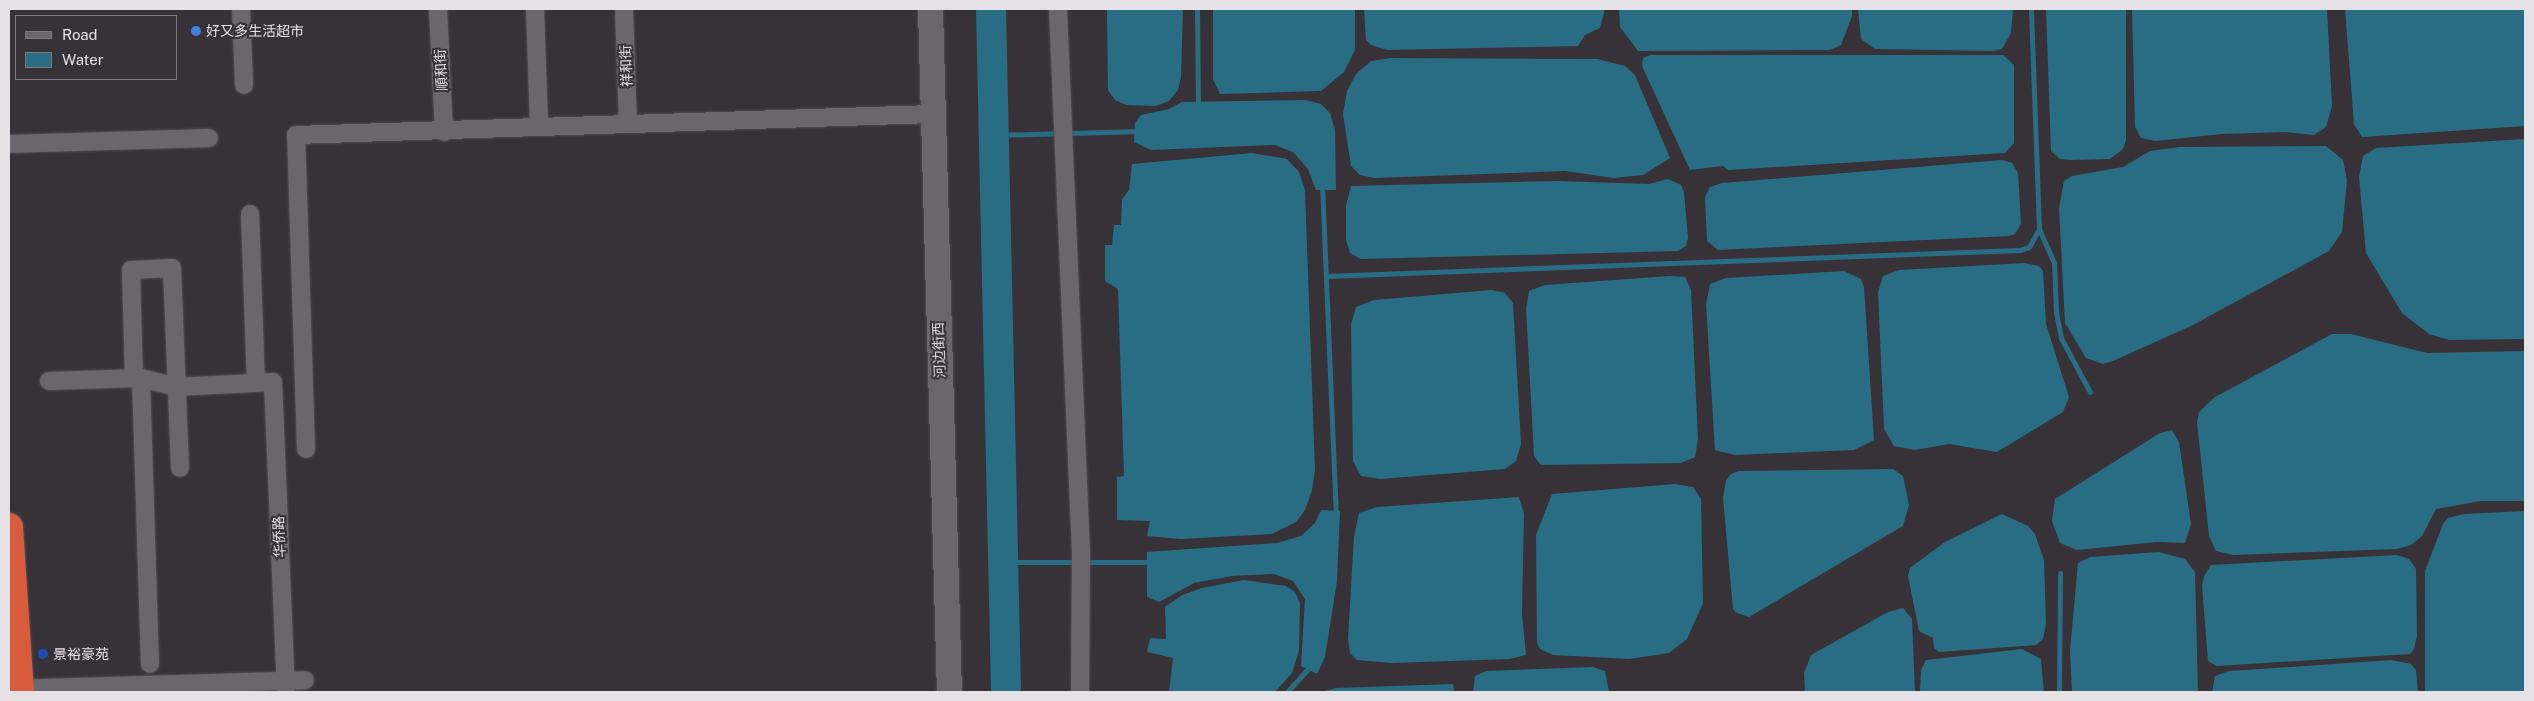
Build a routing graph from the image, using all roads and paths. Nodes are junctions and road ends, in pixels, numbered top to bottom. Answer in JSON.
{"nodes":[{"id":1,"x":241,"y":9,"type":"edge"},
{"id":2,"x":438,"y":9,"type":"edge"},
{"id":3,"x":535,"y":9,"type":"edge"},
{"id":4,"x":624,"y":9,"type":"edge"},
{"id":5,"x":930,"y":9,"type":"edge"},
{"id":6,"x":1058,"y":9,"type":"edge"},
{"id":7,"x":244,"y":85,"type":"dead end"},
{"id":8,"x":933,"y":114,"type":"junction"},
{"id":9,"x":628,"y":123,"type":"junction"},
{"id":10,"x":539,"y":126,"type":"junction"},
{"id":11,"x":444,"y":132,"type":"junction"},
{"id":12,"x":210,"y":138,"type":"dead end"},
{"id":13,"x":9,"y":144,"type":"edge"},
{"id":14,"x":250,"y":214,"type":"dead end"},
{"id":15,"x":137,"y":378,"type":"junction"},
{"id":16,"x":49,"y":381,"type":"dead end"},
{"id":17,"x":264,"y":382,"type":"junction"},
{"id":18,"x":176,"y":387,"type":"junction"},
{"id":19,"x":306,"y":449,"type":"dead end"},
{"id":20,"x":180,"y":468,"type":"dead end"},
{"id":21,"x":9,"y":527,"type":"edge"},
{"id":22,"x":150,"y":664,"type":"dead end"},
{"id":23,"x":305,"y":680,"type":"dead end"},
{"id":24,"x":9,"y":689,"type":"edge"},
{"id":25,"x":20,"y":692,"type":"edge"},
{"id":26,"x":286,"y":692,"type":"edge"},
{"id":27,"x":949,"y":692,"type":"edge"},
{"id":28,"x":1080,"y":692,"type":"edge"}],
"edges":[{"from":1,"to":7,"type":"street"},
{"from":2,"to":11,"type":"street","name":"順和街"},
{"from":3,"to":10,"type":"street"},
{"from":4,"to":9,"type":"street","name":"祥和街"},
{"from":5,"to":8,"type":"street","name":"河边街西"},
{"from":6,"to":28,"type":"street"},
{"from":8,"to":9,"type":"street"},
{"from":8,"to":27,"type":"street","name":"河边街西"},
{"from":9,"to":10,"type":"street"},
{"from":10,"to":11,"type":"street"},
{"from":11,"to":19,"type":"street"},
{"from":12,"to":13,"type":"street"},
{"from":14,"to":17,"type":"street","name":"华侨路"},
{"from":15,"to":16,"type":"street"},
{"from":15,"to":18,"type":"street"},
{"from":15,"to":18,"type":"street"},
{"from":15,"to":22,"type":"street"},
{"from":17,"to":18,"type":"street"},
{"from":17,"to":26,"type":"street","name":"华侨路"},
{"from":18,"to":20,"type":"street"},
{"from":21,"to":25,"type":"highway"},
{"from":23,"to":24,"type":"street"}]}
